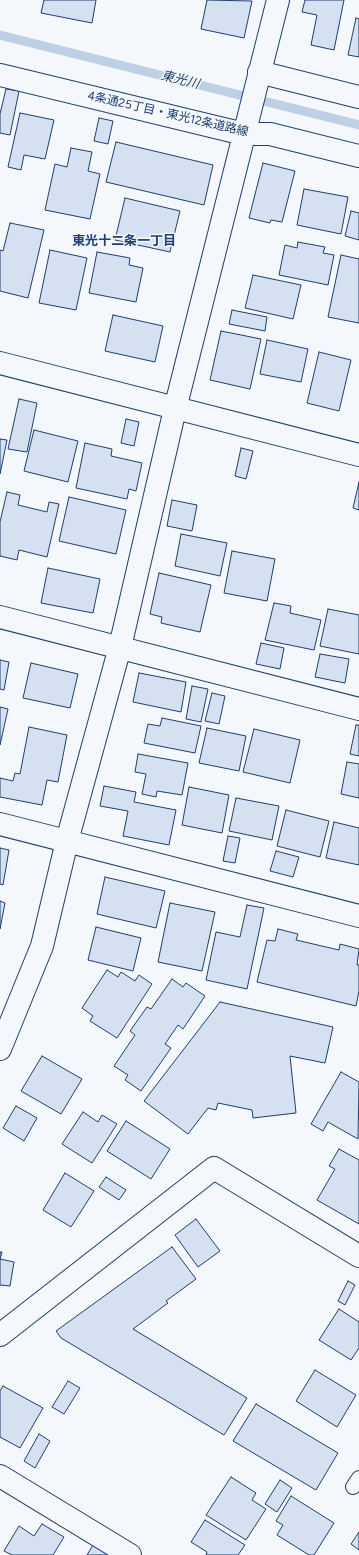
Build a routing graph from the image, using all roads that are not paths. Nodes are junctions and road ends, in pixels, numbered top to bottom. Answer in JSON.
{"nodes":[{"id":1,"x":278,"y":0,"type":"edge"},
{"id":2,"x":0,"y":75,"type":"edge"},
{"id":3,"x":258,"y":78,"type":"junction"},
{"id":4,"x":359,"y":97,"type":"edge"},
{"id":5,"x":244,"y":134,"type":"junction"},
{"id":6,"x":359,"y":156,"type":"edge"},
{"id":7,"x":0,"y":363,"type":"edge"},
{"id":8,"x":175,"y":409,"type":"junction"},
{"id":9,"x":359,"y":456,"type":"edge"},
{"id":10,"x":0,"y":617,"type":"edge"},
{"id":11,"x":120,"y":647,"type":"junction"},
{"id":12,"x":359,"y":709,"type":"edge"},
{"id":13,"x":0,"y":824,"type":"edge"},
{"id":14,"x":67,"y":841,"type":"junction"},
{"id":15,"x":359,"y":916,"type":"edge"},
{"id":16,"x":0,"y":1049,"type":"edge"},
{"id":17,"x":359,"y":1256,"type":"edge"},
{"id":18,"x":0,"y":1335,"type":"edge"},
{"id":19,"x":0,"y":1476,"type":"edge"},
{"id":20,"x":130,"y":1555,"type":"edge"}],
"edges":[{"from":1,"to":3,"type":"street"},
{"from":2,"to":5,"type":"street","name":"4条通25丁目・東光12条道路線"},
{"from":3,"to":4,"type":"street"},
{"from":3,"to":5,"type":"street"},
{"from":5,"to":6,"type":"street","name":"4条通25丁目・東光12条道路線"},
{"from":5,"to":8,"type":"street"},
{"from":7,"to":8,"type":"street"},
{"from":8,"to":9,"type":"street"},
{"from":8,"to":11,"type":"street"},
{"from":10,"to":11,"type":"street"},
{"from":11,"to":12,"type":"street"},
{"from":11,"to":14,"type":"street"},
{"from":13,"to":14,"type":"street"},
{"from":14,"to":15,"type":"street"},
{"from":14,"to":16,"type":"street"},
{"from":17,"to":18,"type":"street"},
{"from":19,"to":20,"type":"street"}]}
